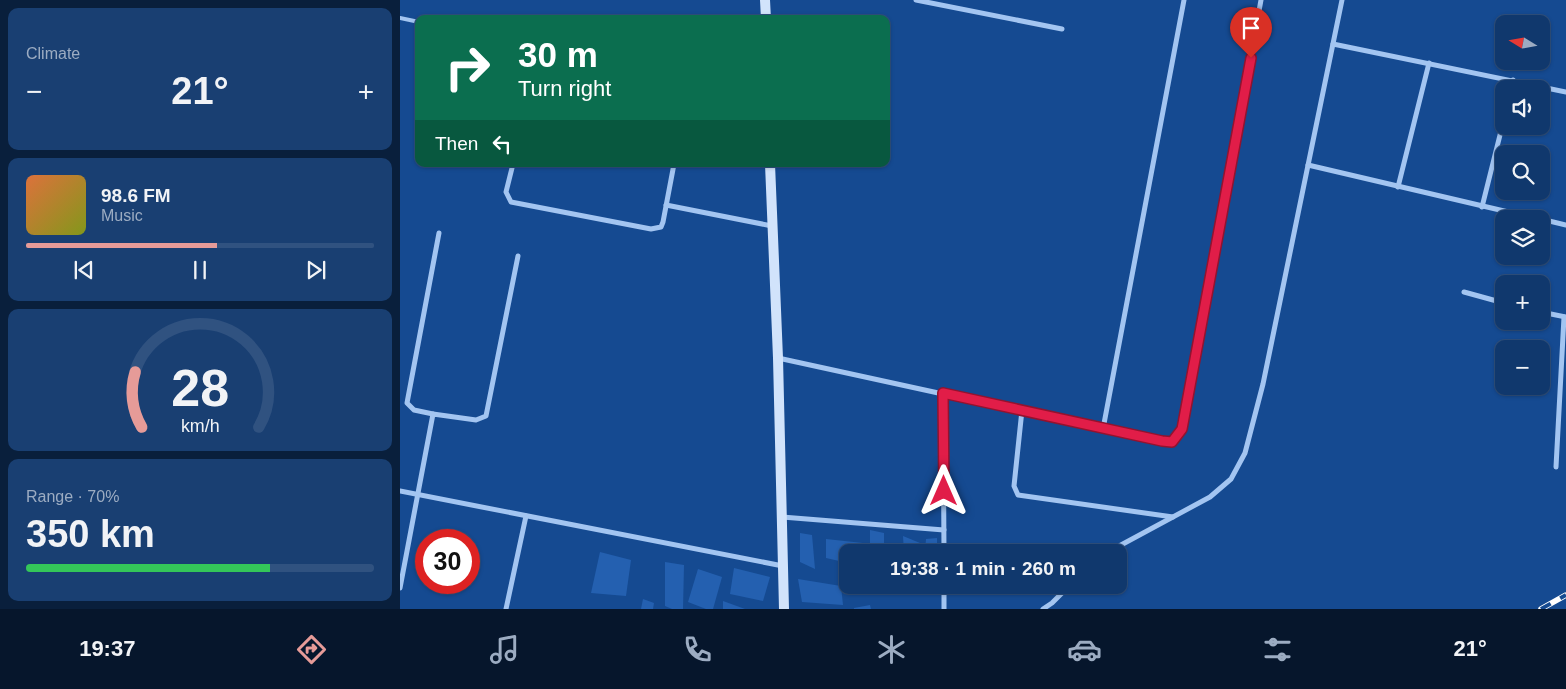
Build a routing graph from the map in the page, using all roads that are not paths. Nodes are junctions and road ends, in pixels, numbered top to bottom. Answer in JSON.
{"nodes":[{"id":1,"x":765,"y":0,"type":"edge"},
{"id":2,"x":916,"y":0,"type":"edge"},
{"id":3,"x":1184,"y":0,"type":"edge"},
{"id":4,"x":1262,"y":0,"type":"edge"},
{"id":5,"x":1342,"y":0,"type":"edge"},
{"id":6,"x":766,"y":15,"type":"edge"},
{"id":7,"x":400,"y":18,"type":"edge"},
{"id":8,"x":415,"y":21,"type":"edge"},
{"id":9,"x":1062,"y":29,"type":"dead end"},
{"id":10,"x":1332,"y":44,"type":"junction"},
{"id":11,"x":1429,"y":63,"type":"junction"},
{"id":12,"x":1513,"y":80,"type":"edge"},
{"id":13,"x":1550,"y":88,"type":"edge"},
{"id":14,"x":1566,"y":92,"type":"edge"},
{"id":15,"x":1500,"y":135,"type":"edge"},
{"id":16,"x":1308,"y":165,"type":"junction"},
{"id":17,"x":512,"y":167,"type":"edge"},
{"id":18,"x":673,"y":167,"type":"edge"},
{"id":19,"x":770,"y":167,"type":"edge"},
{"id":20,"x":1398,"y":186,"type":"junction"},
{"id":21,"x":666,"y":205,"type":"junction"},
{"id":22,"x":1482,"y":206,"type":"junction"},
{"id":23,"x":1500,"y":210,"type":"edge"},
{"id":24,"x":1550,"y":221,"type":"edge"},
{"id":25,"x":1566,"y":225,"type":"edge"},
{"id":26,"x":772,"y":226,"type":"junction"},
{"id":27,"x":439,"y":233,"type":"dead end"},
{"id":28,"x":518,"y":256,"type":"dead end"},
{"id":29,"x":1464,"y":292,"type":"dead end"},
{"id":30,"x":1495,"y":301,"type":"edge"},
{"id":31,"x":1550,"y":314,"type":"edge"},
{"id":32,"x":1565,"y":317,"type":"edge"},
{"id":33,"x":778,"y":358,"type":"junction"},
{"id":34,"x":943,"y":393,"type":"junction"},
{"id":35,"x":1022,"y":410,"type":"junction"},
{"id":36,"x":433,"y":414,"type":"junction"},
{"id":37,"x":1103,"y":429,"type":"junction"},
{"id":38,"x":1556,"y":467,"type":"dead end"},
{"id":39,"x":400,"y":491,"type":"edge"},
{"id":40,"x":419,"y":495,"type":"junction"},
{"id":41,"x":526,"y":516,"type":"junction"},
{"id":42,"x":782,"y":517,"type":"junction"},
{"id":43,"x":1174,"y":517,"type":"junction"},
{"id":44,"x":944,"y":530,"type":"junction"},
{"id":45,"x":944,"y":544,"type":"edge"},
{"id":46,"x":1123,"y":544,"type":"edge"},
{"id":47,"x":783,"y":566,"type":"junction"},
{"id":48,"x":400,"y":588,"type":"edge"},
{"id":49,"x":944,"y":594,"type":"edge"},
{"id":50,"x":1060,"y":594,"type":"edge"},
{"id":51,"x":506,"y":609,"type":"edge"},
{"id":52,"x":784,"y":609,"type":"edge"},
{"id":53,"x":944,"y":609,"type":"edge"},
{"id":54,"x":1043,"y":609,"type":"edge"}],
"edges":[{"from":1,"to":6,"type":"street"},
{"from":2,"to":9,"type":"street"},
{"from":3,"to":37,"type":"street"},
{"from":4,"to":37,"type":"street"},
{"from":5,"to":10,"type":"street"},
{"from":7,"to":8,"type":"lane"},
{"from":10,"to":11,"type":"street"},
{"from":10,"to":16,"type":"street"},
{"from":11,"to":12,"type":"street"},
{"from":11,"to":20,"type":"street"},
{"from":13,"to":14,"type":"street"},
{"from":15,"to":22,"type":"street"},
{"from":16,"to":20,"type":"street"},
{"from":16,"to":43,"type":"street"},
{"from":17,"to":21,"type":"street"},
{"from":18,"to":21,"type":"street"},
{"from":19,"to":26,"type":"street"},
{"from":20,"to":22,"type":"street"},
{"from":21,"to":26,"type":"street"},
{"from":22,"to":23,"type":"street"},
{"from":24,"to":25,"type":"street"},
{"from":26,"to":33,"type":"street"},
{"from":27,"to":36,"type":"street"},
{"from":28,"to":36,"type":"street"},
{"from":29,"to":30,"type":"street"},
{"from":31,"to":32,"type":"street"},
{"from":32,"to":38,"type":"street"},
{"from":33,"to":34,"type":"street"},
{"from":33,"to":42,"type":"street"},
{"from":34,"to":35,"type":"street"},
{"from":34,"to":44,"type":"street"},
{"from":35,"to":37,"type":"street"},
{"from":35,"to":43,"type":"street"},
{"from":36,"to":40,"type":"street"},
{"from":39,"to":40,"type":"street"},
{"from":40,"to":41,"type":"street"},
{"from":40,"to":48,"type":"street"},
{"from":41,"to":47,"type":"street"},
{"from":41,"to":51,"type":"street"},
{"from":42,"to":44,"type":"street"},
{"from":42,"to":47,"type":"street"},
{"from":43,"to":46,"type":"street"},
{"from":44,"to":45,"type":"street"},
{"from":47,"to":52,"type":"street"},
{"from":49,"to":53,"type":"street"},
{"from":50,"to":54,"type":"street"}]}
